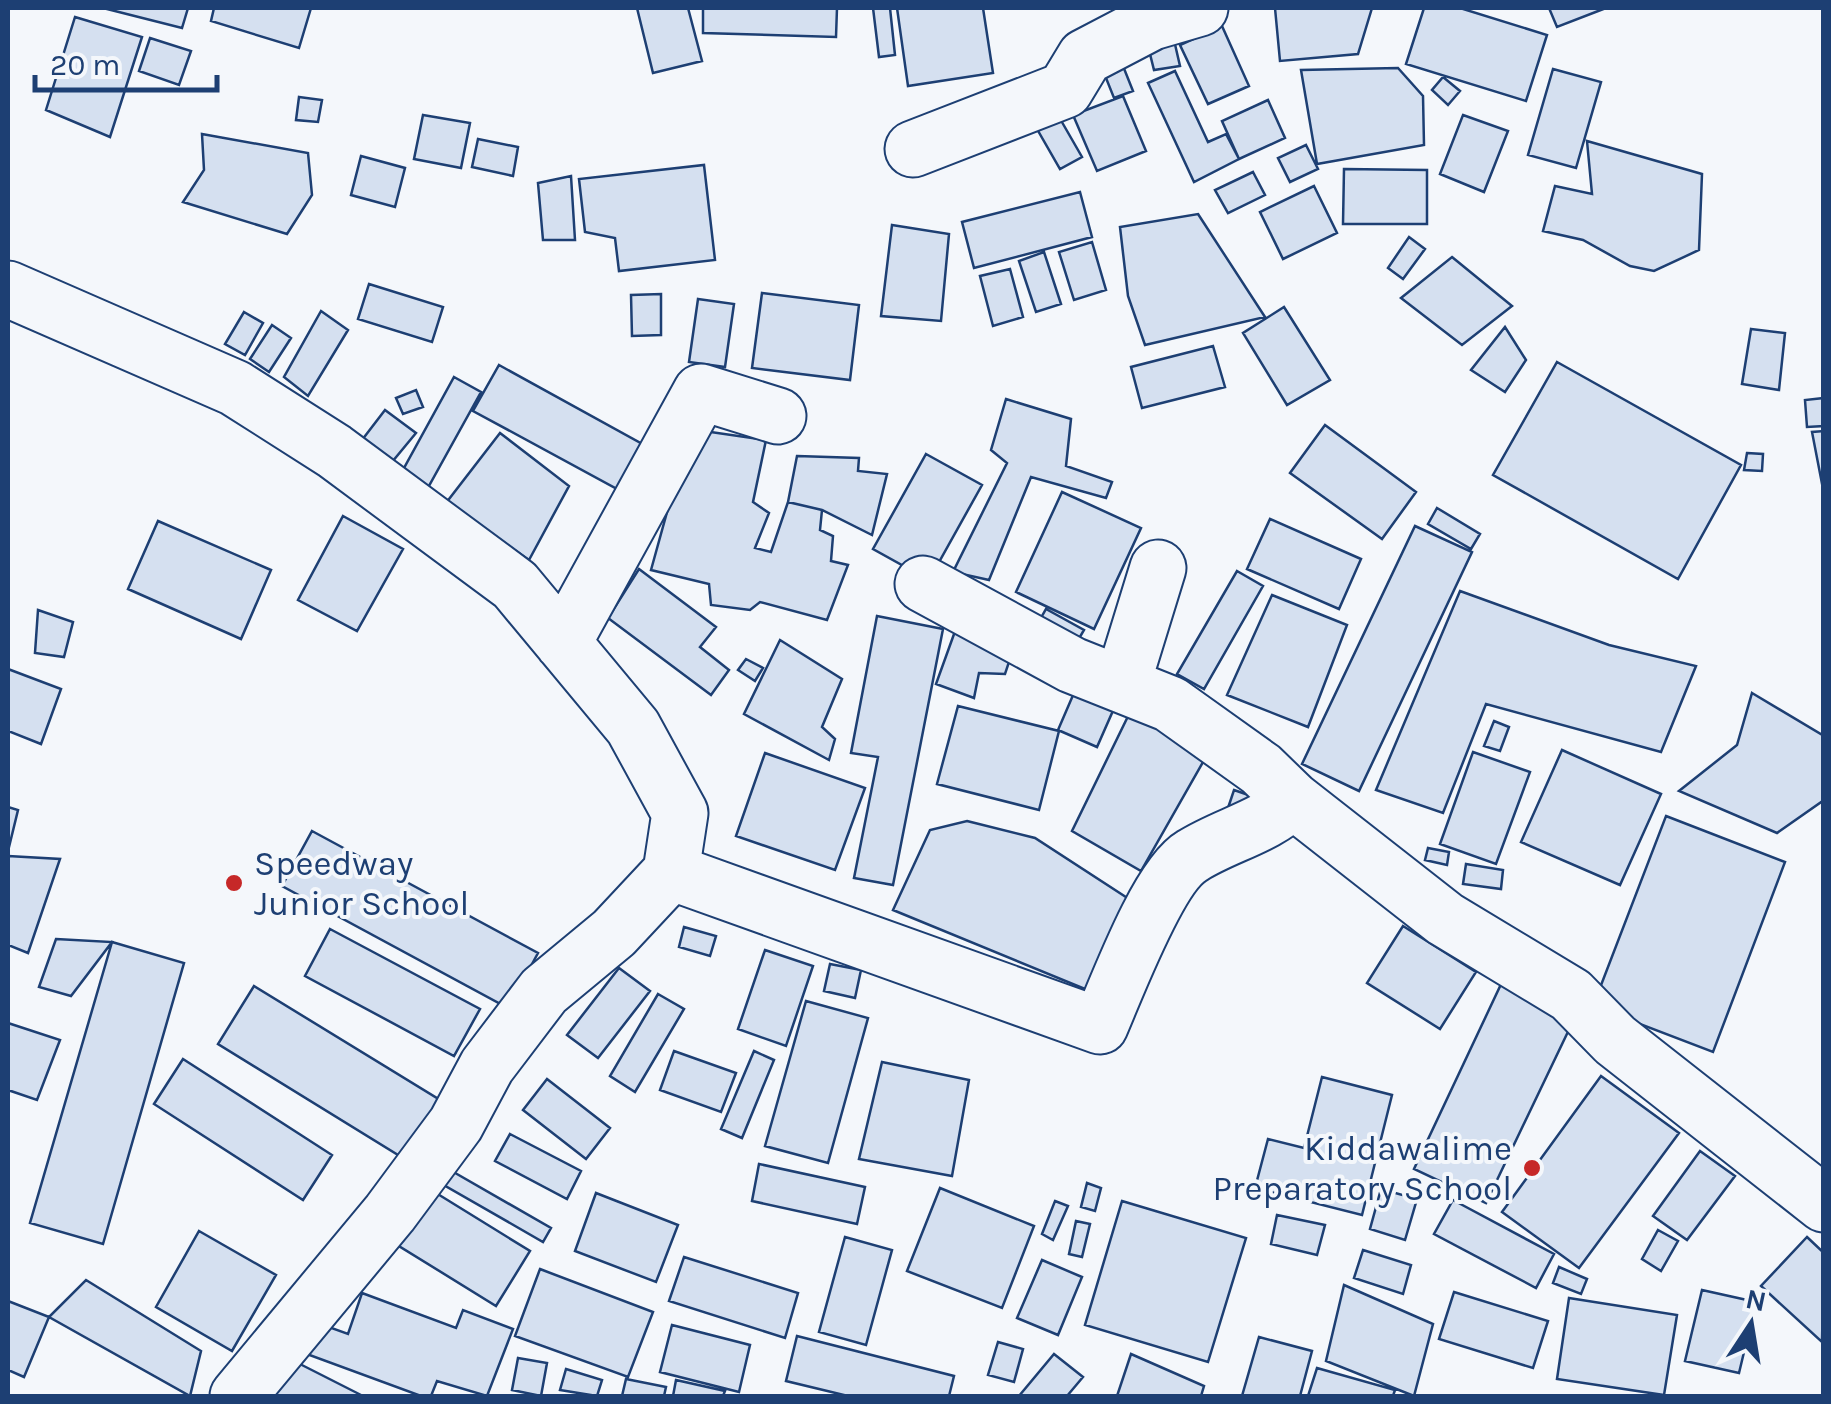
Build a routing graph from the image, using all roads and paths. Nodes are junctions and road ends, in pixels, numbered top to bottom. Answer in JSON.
{"nodes":[{"id":1,"x":1200,"y":8,"type":"edge"},
{"id":2,"x":914,"y":148,"type":"dead end"},
{"id":3,"x":8,"y":289,"type":"edge"},
{"id":4,"x":778,"y":416,"type":"dead end"},
{"id":5,"x":1158,"y":568,"type":"dead end"},
{"id":6,"x":923,"y":584,"type":"dead end"},
{"id":7,"x":564,"y":644,"type":"junction"},
{"id":8,"x":1122,"y":685,"type":"junction"},
{"id":9,"x":1293,"y":800,"type":"junction"},
{"id":10,"x":671,"y":872,"type":"junction"},
{"id":11,"x":1824,"y":1204,"type":"edge"},
{"id":12,"x":238,"y":1396,"type":"edge"}],
"edges":[{"from":1,"to":2,"type":"street"},
{"from":3,"to":7,"type":"street"},
{"from":4,"to":7,"type":"street"},
{"from":5,"to":8,"type":"street"},
{"from":6,"to":8,"type":"street"},
{"from":7,"to":10,"type":"street"},
{"from":8,"to":9,"type":"street"},
{"from":9,"to":10,"type":"street"},
{"from":9,"to":11,"type":"street"},
{"from":10,"to":12,"type":"street"}]}
